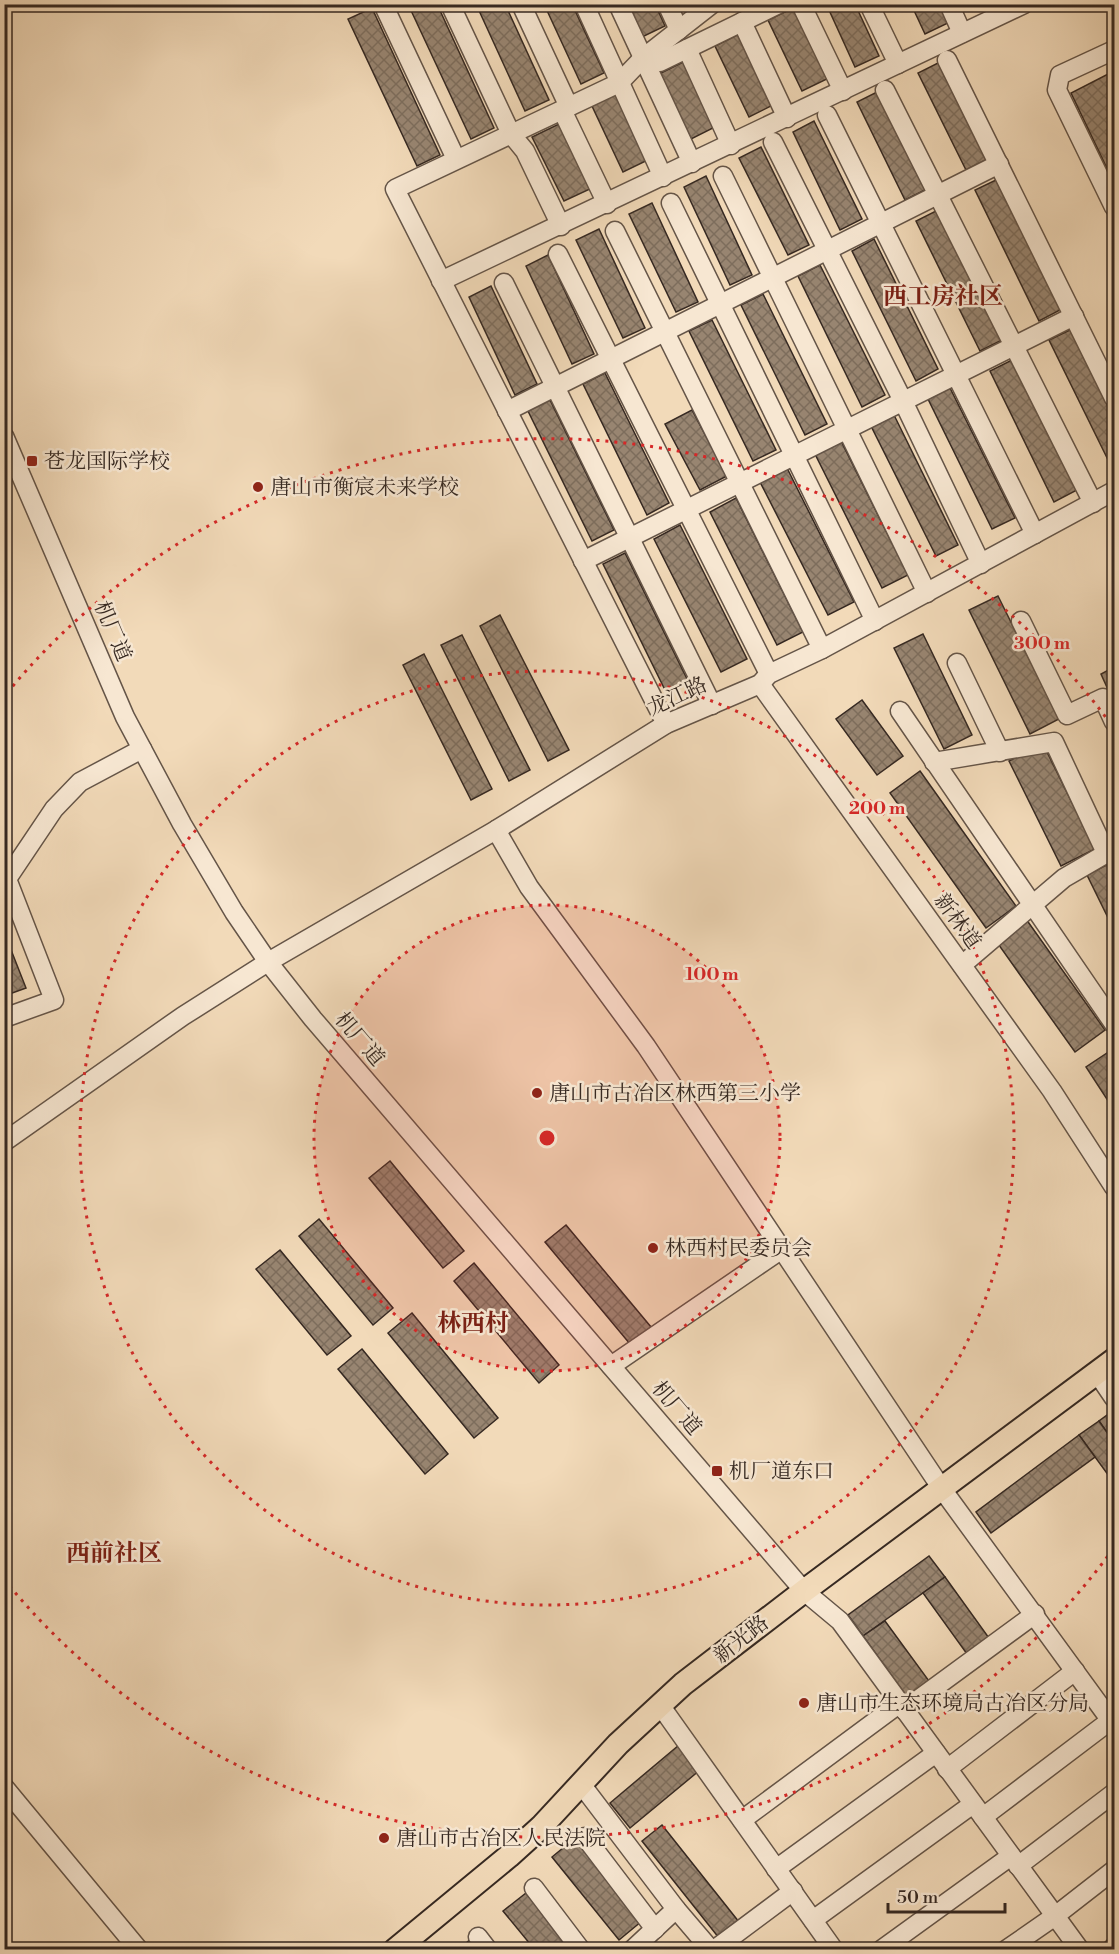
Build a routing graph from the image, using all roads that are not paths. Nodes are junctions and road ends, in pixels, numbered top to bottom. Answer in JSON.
{"nodes":[{"id":1,"x":383,"y":4,"type":"edge"},
{"id":2,"x":450,"y":4,"type":"edge"},
{"id":3,"x":521,"y":4,"type":"edge"},
{"id":4,"x":584,"y":4,"type":"edge"},
{"id":5,"x":618,"y":4,"type":"edge"},
{"id":6,"x":667,"y":4,"type":"edge"},
{"id":7,"x":712,"y":4,"type":"edge"},
{"id":8,"x":778,"y":4,"type":"edge"},
{"id":9,"x":801,"y":4,"type":"edge"},
{"id":10,"x":869,"y":4,"type":"edge"},
{"id":11,"x":949,"y":4,"type":"edge"},
{"id":12,"x":1024,"y":4,"type":"edge"},
{"id":13,"x":742,"y":22,"type":"junction"},
{"id":14,"x":679,"y":30,"type":"junction"},
{"id":15,"x":962,"y":33,"type":"junction"},
{"id":16,"x":687,"y":49,"type":"junction"},
{"id":17,"x":1114,"y":50,"type":"edge"},
{"id":18,"x":643,"y":58,"type":"junction"},
{"id":19,"x":947,"y":60,"type":"dead end"},
{"id":20,"x":898,"y":64,"type":"junction"},
{"id":21,"x":620,"y":83,"type":"junction"},
{"id":22,"x":885,"y":90,"type":"dead end"},
{"id":23,"x":843,"y":91,"type":"junction"},
{"id":24,"x":565,"y":109,"type":"junction"},
{"id":25,"x":827,"y":115,"type":"dead end"},
{"id":26,"x":787,"y":118,"type":"junction"},
{"id":27,"x":511,"y":134,"type":"junction"},
{"id":28,"x":773,"y":142,"type":"dead end"},
{"id":29,"x":731,"y":145,"type":"junction"},
{"id":30,"x":456,"y":159,"type":"junction"},
{"id":31,"x":692,"y":163,"type":"junction"},
{"id":32,"x":999,"y":164,"type":"junction"},
{"id":33,"x":723,"y":176,"type":"dead end"},
{"id":34,"x":663,"y":177,"type":"junction"},
{"id":35,"x":938,"y":195,"type":"junction"},
{"id":36,"x":671,"y":202,"type":"dead end"},
{"id":37,"x":607,"y":204,"type":"junction"},
{"id":38,"x":1114,"y":207,"type":"edge"},
{"id":39,"x":881,"y":223,"type":"junction"},
{"id":40,"x":561,"y":226,"type":"junction"},
{"id":41,"x":615,"y":231,"type":"dead end"},
{"id":42,"x":826,"y":250,"type":"junction"},
{"id":43,"x":558,"y":254,"type":"dead end"},
{"id":44,"x":772,"y":278,"type":"junction"},
{"id":45,"x":441,"y":281,"type":"junction"},
{"id":46,"x":504,"y":283,"type":"dead end"},
{"id":47,"x":721,"y":304,"type":"junction"},
{"id":48,"x":1074,"y":316,"type":"junction"},
{"id":49,"x":665,"y":332,"type":"junction"},
{"id":50,"x":1014,"y":346,"type":"junction"},
{"id":51,"x":610,"y":359,"type":"junction"},
{"id":52,"x":956,"y":375,"type":"junction"},
{"id":53,"x":555,"y":387,"type":"junction"},
{"id":54,"x":1114,"y":398,"type":"edge"},
{"id":55,"x":903,"y":401,"type":"junction"},
{"id":56,"x":507,"y":411,"type":"junction"},
{"id":57,"x":847,"y":429,"type":"junction"},
{"id":58,"x":4,"y":436,"type":"edge"},
{"id":59,"x":794,"y":455,"type":"junction"},
{"id":60,"x":740,"y":483,"type":"junction"},
{"id":61,"x":1114,"y":491,"type":"edge"},
{"id":62,"x":1092,"y":503,"type":"junction"},
{"id":63,"x":685,"y":510,"type":"junction"},
{"id":64,"x":1035,"y":534,"type":"junction"},
{"id":65,"x":629,"y":538,"type":"junction"},
{"id":66,"x":583,"y":561,"type":"junction"},
{"id":67,"x":981,"y":564,"type":"junction"},
{"id":68,"x":927,"y":593,"type":"junction"},
{"id":69,"x":875,"y":621,"type":"junction"},
{"id":70,"x":1021,"y":621,"type":"dead end"},
{"id":71,"x":822,"y":649,"type":"junction"},
{"id":72,"x":957,"y":663,"type":"dead end"},
{"id":73,"x":764,"y":679,"type":"junction"},
{"id":74,"x":712,"y":705,"type":"junction"},
{"id":75,"x":900,"y":711,"type":"dead end"},
{"id":76,"x":1114,"y":722,"type":"edge"},
{"id":77,"x":666,"y":724,"type":"junction"},
{"id":78,"x":142,"y":749,"type":"junction"},
{"id":79,"x":1000,"y":752,"type":"junction"},
{"id":80,"x":934,"y":762,"type":"junction"},
{"id":81,"x":496,"y":830,"type":"junction"},
{"id":82,"x":1110,"y":851,"type":"edge"},
{"id":83,"x":1033,"y":905,"type":"junction"},
{"id":84,"x":268,"y":962,"type":"junction"},
{"id":85,"x":962,"y":965,"type":"junction"},
{"id":86,"x":4,"y":1018,"type":"edge"},
{"id":87,"x":1114,"y":1024,"type":"edge"},
{"id":88,"x":4,"y":1142,"type":"edge"},
{"id":89,"x":1114,"y":1187,"type":"edge"},
{"id":90,"x":782,"y":1249,"type":"junction"},
{"id":91,"x":611,"y":1366,"type":"junction"},
{"id":92,"x":1106,"y":1367,"type":"edge"},
{"id":93,"x":1114,"y":1398,"type":"edge"},
{"id":94,"x":942,"y":1489,"type":"junction"},
{"id":95,"x":804,"y":1591,"type":"junction"},
{"id":96,"x":1035,"y":1614,"type":"junction"},
{"id":97,"x":1075,"y":1671,"type":"junction"},
{"id":98,"x":660,"y":1705,"type":"junction"},
{"id":99,"x":902,"y":1706,"type":"junction"},
{"id":100,"x":1113,"y":1722,"type":"edge"},
{"id":101,"x":936,"y":1753,"type":"junction"},
{"id":102,"x":947,"y":1769,"type":"junction"},
{"id":103,"x":580,"y":1784,"type":"junction"},
{"id":104,"x":4,"y":1787,"type":"edge"},
{"id":105,"x":1114,"y":1793,"type":"edge"},
{"id":106,"x":978,"y":1810,"type":"junction"},
{"id":107,"x":742,"y":1820,"type":"junction"},
{"id":108,"x":585,"y":1837,"type":"dead end"},
{"id":109,"x":1015,"y":1861,"type":"junction"},
{"id":110,"x":776,"y":1869,"type":"junction"},
{"id":111,"x":1114,"y":1870,"type":"edge"},
{"id":112,"x":534,"y":1888,"type":"dead end"},
{"id":113,"x":793,"y":1892,"type":"junction"},
{"id":114,"x":676,"y":1909,"type":"junction"},
{"id":115,"x":1055,"y":1916,"type":"junction"},
{"id":116,"x":813,"y":1920,"type":"junction"},
{"id":117,"x":655,"y":1929,"type":"junction"},
{"id":118,"x":139,"y":1950,"type":"edge"},
{"id":119,"x":395,"y":1950,"type":"edge"},
{"id":120,"x":581,"y":1950,"type":"edge"},
{"id":121,"x":632,"y":1950,"type":"edge"},
{"id":122,"x":712,"y":1950,"type":"edge"},
{"id":123,"x":834,"y":1950,"type":"edge"},
{"id":124,"x":881,"y":1950,"type":"edge"},
{"id":125,"x":1006,"y":1950,"type":"edge"},
{"id":126,"x":1080,"y":1950,"type":"edge"}],
"edges":[{"from":1,"to":30,"type":"street"},
{"from":2,"to":27,"type":"street"},
{"from":3,"to":24,"type":"street"},
{"from":4,"to":21,"type":"street"},
{"from":5,"to":18,"type":"street"},
{"from":6,"to":14,"type":"street"},
{"from":7,"to":14,"type":"street"},
{"from":8,"to":13,"type":"street"},
{"from":9,"to":23,"type":"street"},
{"from":10,"to":20,"type":"street"},
{"from":11,"to":15,"type":"street"},
{"from":12,"to":15,"type":"street"},
{"from":13,"to":16,"type":"street"},
{"from":13,"to":26,"type":"street"},
{"from":14,"to":18,"type":"street"},
{"from":15,"to":20,"type":"street"},
{"from":16,"to":18,"type":"street"},
{"from":16,"to":29,"type":"street"},
{"from":17,"to":38,"type":"street"},
{"from":18,"to":21,"type":"street"},
{"from":18,"to":31,"type":"street"},
{"from":19,"to":32,"type":"street"},
{"from":20,"to":23,"type":"street"},
{"from":21,"to":24,"type":"street"},
{"from":21,"to":34,"type":"street"},
{"from":22,"to":35,"type":"street"},
{"from":23,"to":26,"type":"street"},
{"from":24,"to":27,"type":"street"},
{"from":24,"to":37,"type":"street"},
{"from":25,"to":39,"type":"street"},
{"from":26,"to":29,"type":"street"},
{"from":27,"to":30,"type":"street"},
{"from":27,"to":40,"type":"street"},
{"from":28,"to":42,"type":"street"},
{"from":29,"to":31,"type":"street"},
{"from":30,"to":45,"type":"street"},
{"from":31,"to":34,"type":"street"},
{"from":32,"to":35,"type":"street"},
{"from":32,"to":48,"type":"street"},
{"from":33,"to":44,"type":"street"},
{"from":34,"to":37,"type":"street"},
{"from":35,"to":39,"type":"street"},
{"from":35,"to":50,"type":"street"},
{"from":36,"to":47,"type":"street"},
{"from":37,"to":40,"type":"street"},
{"from":39,"to":42,"type":"street"},
{"from":39,"to":52,"type":"street"},
{"from":40,"to":45,"type":"street"},
{"from":41,"to":49,"type":"street"},
{"from":42,"to":44,"type":"street"},
{"from":42,"to":55,"type":"street"},
{"from":43,"to":51,"type":"street","name":"新林道"},
{"from":44,"to":47,"type":"street"},
{"from":44,"to":57,"type":"street"},
{"from":45,"to":56,"type":"street"},
{"from":46,"to":53,"type":"street"},
{"from":47,"to":49,"type":"street"},
{"from":47,"to":59,"type":"street"},
{"from":48,"to":50,"type":"street"},
{"from":48,"to":54,"type":"street"},
{"from":49,"to":51,"type":"street"},
{"from":49,"to":60,"type":"street"},
{"from":50,"to":52,"type":"street"},
{"from":50,"to":62,"type":"street"},
{"from":51,"to":53,"type":"street"},
{"from":51,"to":63,"type":"street","name":"新林道"},
{"from":52,"to":55,"type":"street"},
{"from":52,"to":64,"type":"street"},
{"from":53,"to":56,"type":"street"},
{"from":53,"to":65,"type":"street"},
{"from":55,"to":57,"type":"street"},
{"from":55,"to":67,"type":"street"},
{"from":56,"to":66,"type":"street"},
{"from":57,"to":59,"type":"street"},
{"from":57,"to":68,"type":"street"},
{"from":58,"to":78,"type":"street","name":"机厂道"},
{"from":59,"to":60,"type":"street"},
{"from":59,"to":69,"type":"street"},
{"from":60,"to":63,"type":"street"},
{"from":60,"to":71,"type":"street"},
{"from":61,"to":62,"type":"street","name":"龙江路"},
{"from":62,"to":64,"type":"street","name":"龙江路"},
{"from":63,"to":65,"type":"street"},
{"from":63,"to":73,"type":"street","name":"新林道"},
{"from":64,"to":67,"type":"street","name":"龙江路"},
{"from":65,"to":66,"type":"street"},
{"from":65,"to":74,"type":"street"},
{"from":66,"to":77,"type":"street"},
{"from":67,"to":68,"type":"street","name":"龙江路"},
{"from":68,"to":69,"type":"street","name":"龙江路"},
{"from":69,"to":71,"type":"street","name":"龙江路"},
{"from":70,"to":76,"type":"street"},
{"from":71,"to":73,"type":"street","name":"龙江路"},
{"from":72,"to":79,"type":"street"},
{"from":73,"to":74,"type":"street","name":"龙江路"},
{"from":73,"to":85,"type":"street","name":"新林道"},
{"from":74,"to":77,"type":"street","name":"龙江路"},
{"from":75,"to":80,"type":"street"},
{"from":77,"to":81,"type":"street","name":"龙江路"},
{"from":78,"to":84,"type":"street","name":"机厂道"},
{"from":78,"to":86,"type":"street"},
{"from":79,"to":80,"type":"street"},
{"from":79,"to":82,"type":"street"},
{"from":80,"to":83,"type":"street"},
{"from":81,"to":84,"type":"street","name":"龙江路"},
{"from":81,"to":90,"type":"street"},
{"from":82,"to":83,"type":"street"},
{"from":83,"to":85,"type":"street"},
{"from":83,"to":87,"type":"street"},
{"from":84,"to":88,"type":"street","name":"龙江路"},
{"from":84,"to":91,"type":"street","name":"机厂道"},
{"from":85,"to":89,"type":"street","name":"新林道"},
{"from":90,"to":91,"type":"street"},
{"from":90,"to":94,"type":"street"},
{"from":91,"to":95,"type":"street","name":"机厂道"},
{"from":92,"to":93,"type":"street"},
{"from":92,"to":94,"type":"main road","name":"新光路"},
{"from":94,"to":95,"type":"main road","name":"新光路"},
{"from":94,"to":96,"type":"street"},
{"from":95,"to":98,"type":"main road","name":"新光路"},
{"from":95,"to":99,"type":"street","name":"机厂道"},
{"from":96,"to":97,"type":"street"},
{"from":96,"to":99,"type":"street"},
{"from":97,"to":100,"type":"street"},
{"from":97,"to":102,"type":"street"},
{"from":98,"to":103,"type":"main road","name":"新光路"},
{"from":98,"to":107,"type":"street"},
{"from":99,"to":101,"type":"street","name":"机厂道"},
{"from":99,"to":107,"type":"street"},
{"from":100,"to":106,"type":"street"},
{"from":101,"to":102,"type":"street","name":"机厂道"},
{"from":101,"to":110,"type":"street"},
{"from":102,"to":106,"type":"street","name":"机厂道"},
{"from":103,"to":114,"type":"street"},
{"from":103,"to":119,"type":"main road","name":"新光路"},
{"from":104,"to":118,"type":"street"},
{"from":105,"to":109,"type":"street"},
{"from":106,"to":109,"type":"street","name":"机厂道"},
{"from":106,"to":116,"type":"street"},
{"from":107,"to":110,"type":"street"},
{"from":108,"to":117,"type":"street"},
{"from":109,"to":115,"type":"street","name":"机厂道"},
{"from":109,"to":124,"type":"street"},
{"from":110,"to":113,"type":"street"},
{"from":111,"to":115,"type":"street"},
{"from":112,"to":120,"type":"street"},
{"from":113,"to":116,"type":"street"},
{"from":113,"to":122,"type":"street"},
{"from":114,"to":117,"type":"street"},
{"from":114,"to":122,"type":"street"},
{"from":115,"to":125,"type":"street"},
{"from":115,"to":126,"type":"street","name":"机厂道"},
{"from":116,"to":123,"type":"street"},
{"from":117,"to":121,"type":"street"}]}
